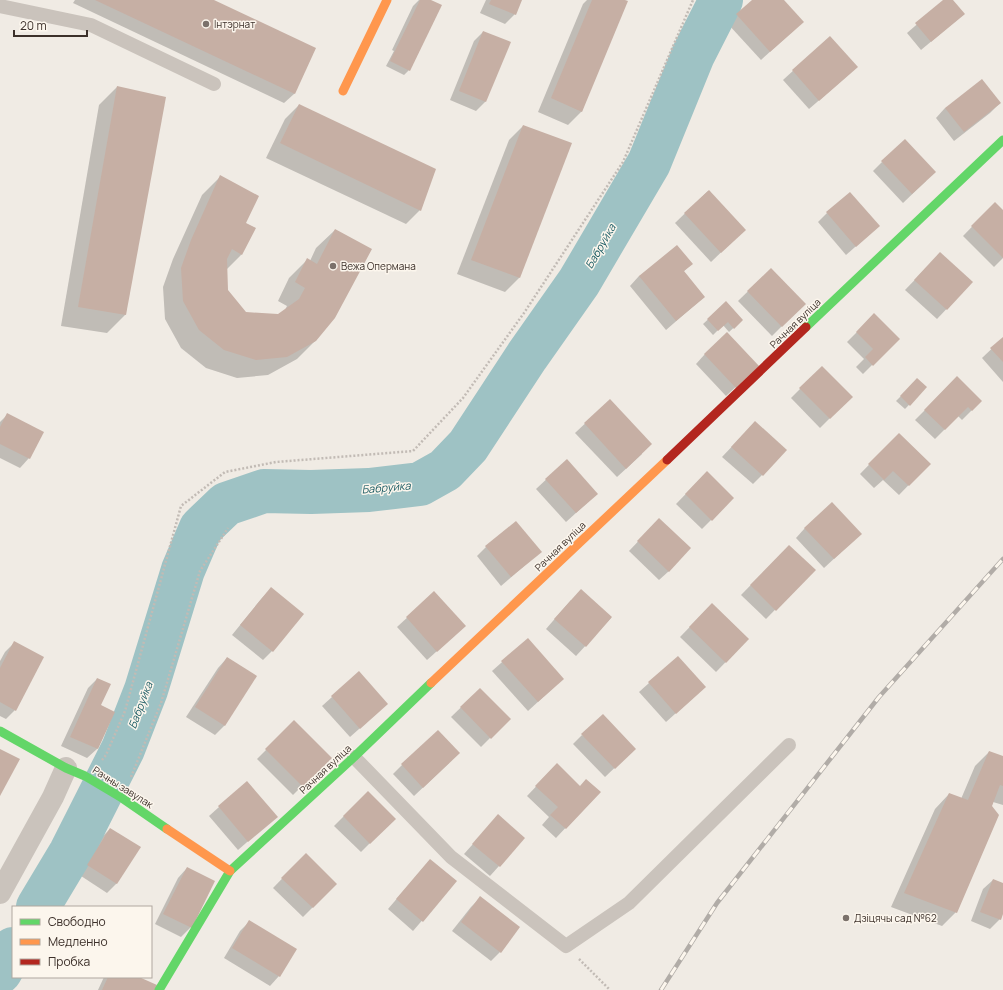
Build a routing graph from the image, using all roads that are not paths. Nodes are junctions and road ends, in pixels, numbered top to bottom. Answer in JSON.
{"nodes":[{"id":1,"x":387,"y":0,"type":"edge"},
{"id":2,"x":0,"y":6,"type":"edge"},
{"id":3,"x":214,"y":84,"type":"dead end"},
{"id":4,"x":342,"y":91,"type":"dead end"},
{"id":5,"x":1003,"y":140,"type":"edge"},
{"id":6,"x":0,"y":731,"type":"edge"},
{"id":7,"x":789,"y":745,"type":"dead end"},
{"id":8,"x":354,"y":757,"type":"junction"},
{"id":9,"x":76,"y":772,"type":"junction"},
{"id":10,"x":230,"y":871,"type":"junction"},
{"id":11,"x":0,"y":893,"type":"edge"},
{"id":12,"x":159,"y":990,"type":"edge"}],
"edges":[{"from":1,"to":4,"type":"street"},
{"from":2,"to":3,"type":"lane"},
{"from":5,"to":8,"type":"street","name":"Рачная вуліца"},
{"from":6,"to":9,"type":"street","name":"Рачны завулак"},
{"from":7,"to":8,"type":"lane"},
{"from":8,"to":10,"type":"street","name":"Рачная вуліца"},
{"from":9,"to":10,"type":"street","name":"Рачны завулак"},
{"from":9,"to":11,"type":"street"},
{"from":10,"to":12,"type":"street","name":"Рачная вуліца"}]}
